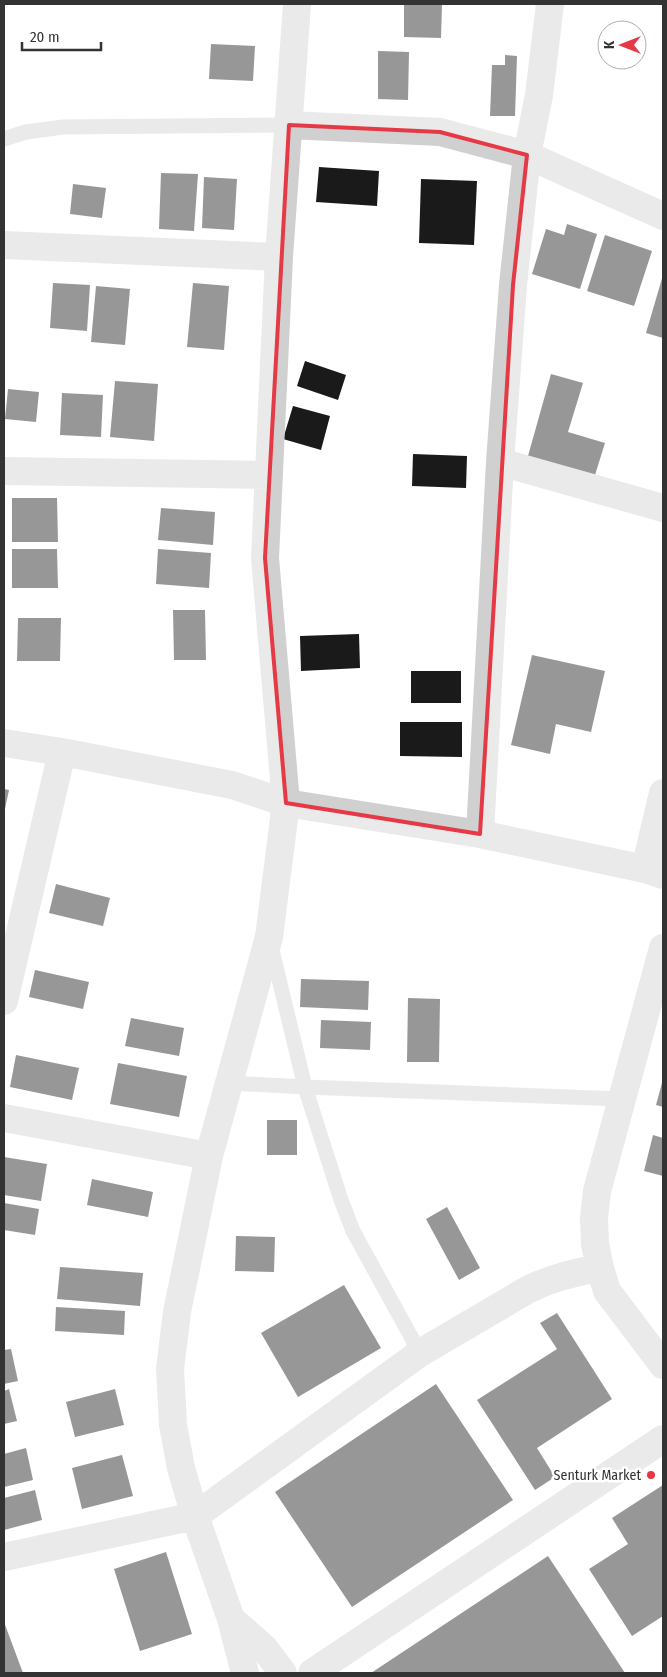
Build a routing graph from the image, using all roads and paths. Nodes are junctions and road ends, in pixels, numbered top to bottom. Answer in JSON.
{"nodes":[{"id":1,"x":297,"y":4,"type":"edge"},
{"id":2,"x":550,"y":4,"type":"edge"},
{"id":3,"x":289,"y":125,"type":"junction"},
{"id":4,"x":4,"y":139,"type":"edge"},
{"id":5,"x":527,"y":155,"type":"junction"},
{"id":6,"x":663,"y":216,"type":"edge"},
{"id":7,"x":4,"y":246,"type":"edge"},
{"id":8,"x":279,"y":258,"type":"junction"},
{"id":9,"x":500,"y":462,"type":"junction"},
{"id":10,"x":4,"y":470,"type":"edge"},
{"id":11,"x":269,"y":475,"type":"junction"},
{"id":12,"x":663,"y":508,"type":"edge"},
{"id":13,"x":4,"y":742,"type":"edge"},
{"id":14,"x":62,"y":752,"type":"junction"},
{"id":15,"x":663,"y":793,"type":"edge"},
{"id":16,"x":286,"y":803,"type":"junction"},
{"id":17,"x":480,"y":834,"type":"junction"},
{"id":18,"x":654,"y":872,"type":"edge"},
{"id":19,"x":269,"y":937,"type":"junction"},
{"id":20,"x":663,"y":948,"type":"edge"},
{"id":21,"x":4,"y":1001,"type":"edge"},
{"id":22,"x":229,"y":1082,"type":"junction"},
{"id":23,"x":305,"y":1087,"type":"junction"},
{"id":24,"x":622,"y":1099,"type":"junction"},
{"id":25,"x":4,"y":1118,"type":"edge"},
{"id":26,"x":209,"y":1156,"type":"junction"},
{"id":27,"x":600,"y":1268,"type":"junction"},
{"id":28,"x":420,"y":1353,"type":"junction"},
{"id":29,"x":663,"y":1365,"type":"edge"},
{"id":30,"x":663,"y":1439,"type":"edge"},
{"id":31,"x":195,"y":1516,"type":"junction"},
{"id":32,"x":4,"y":1556,"type":"edge"},
{"id":33,"x":232,"y":1620,"type":"junction"},
{"id":34,"x":245,"y":1673,"type":"edge"},
{"id":35,"x":283,"y":1673,"type":"edge"},
{"id":36,"x":312,"y":1673,"type":"edge"}],
"edges":[{"from":1,"to":3,"type":"street"},
{"from":2,"to":5,"type":"street"},
{"from":3,"to":4,"type":"lane"},
{"from":3,"to":5,"type":"street"},
{"from":3,"to":8,"type":"street"},
{"from":5,"to":6,"type":"street"},
{"from":5,"to":9,"type":"street"},
{"from":7,"to":8,"type":"street"},
{"from":8,"to":11,"type":"street"},
{"from":9,"to":12,"type":"street"},
{"from":9,"to":17,"type":"street"},
{"from":10,"to":11,"type":"street"},
{"from":11,"to":16,"type":"street"},
{"from":13,"to":14,"type":"street"},
{"from":14,"to":16,"type":"street"},
{"from":14,"to":21,"type":"street"},
{"from":15,"to":18,"type":"street"},
{"from":16,"to":17,"type":"street"},
{"from":16,"to":19,"type":"street"},
{"from":17,"to":18,"type":"street"},
{"from":19,"to":22,"type":"street"},
{"from":19,"to":23,"type":"lane"},
{"from":20,"to":24,"type":"street"},
{"from":22,"to":23,"type":"lane"},
{"from":22,"to":26,"type":"street"},
{"from":23,"to":24,"type":"lane"},
{"from":23,"to":28,"type":"lane"},
{"from":24,"to":27,"type":"street"},
{"from":25,"to":26,"type":"street"},
{"from":26,"to":31,"type":"street"},
{"from":27,"to":28,"type":"street"},
{"from":27,"to":29,"type":"street"},
{"from":28,"to":31,"type":"street"},
{"from":30,"to":36,"type":"street"},
{"from":31,"to":32,"type":"street"},
{"from":31,"to":33,"type":"street"},
{"from":33,"to":34,"type":"street"},
{"from":33,"to":35,"type":"street"}]}
